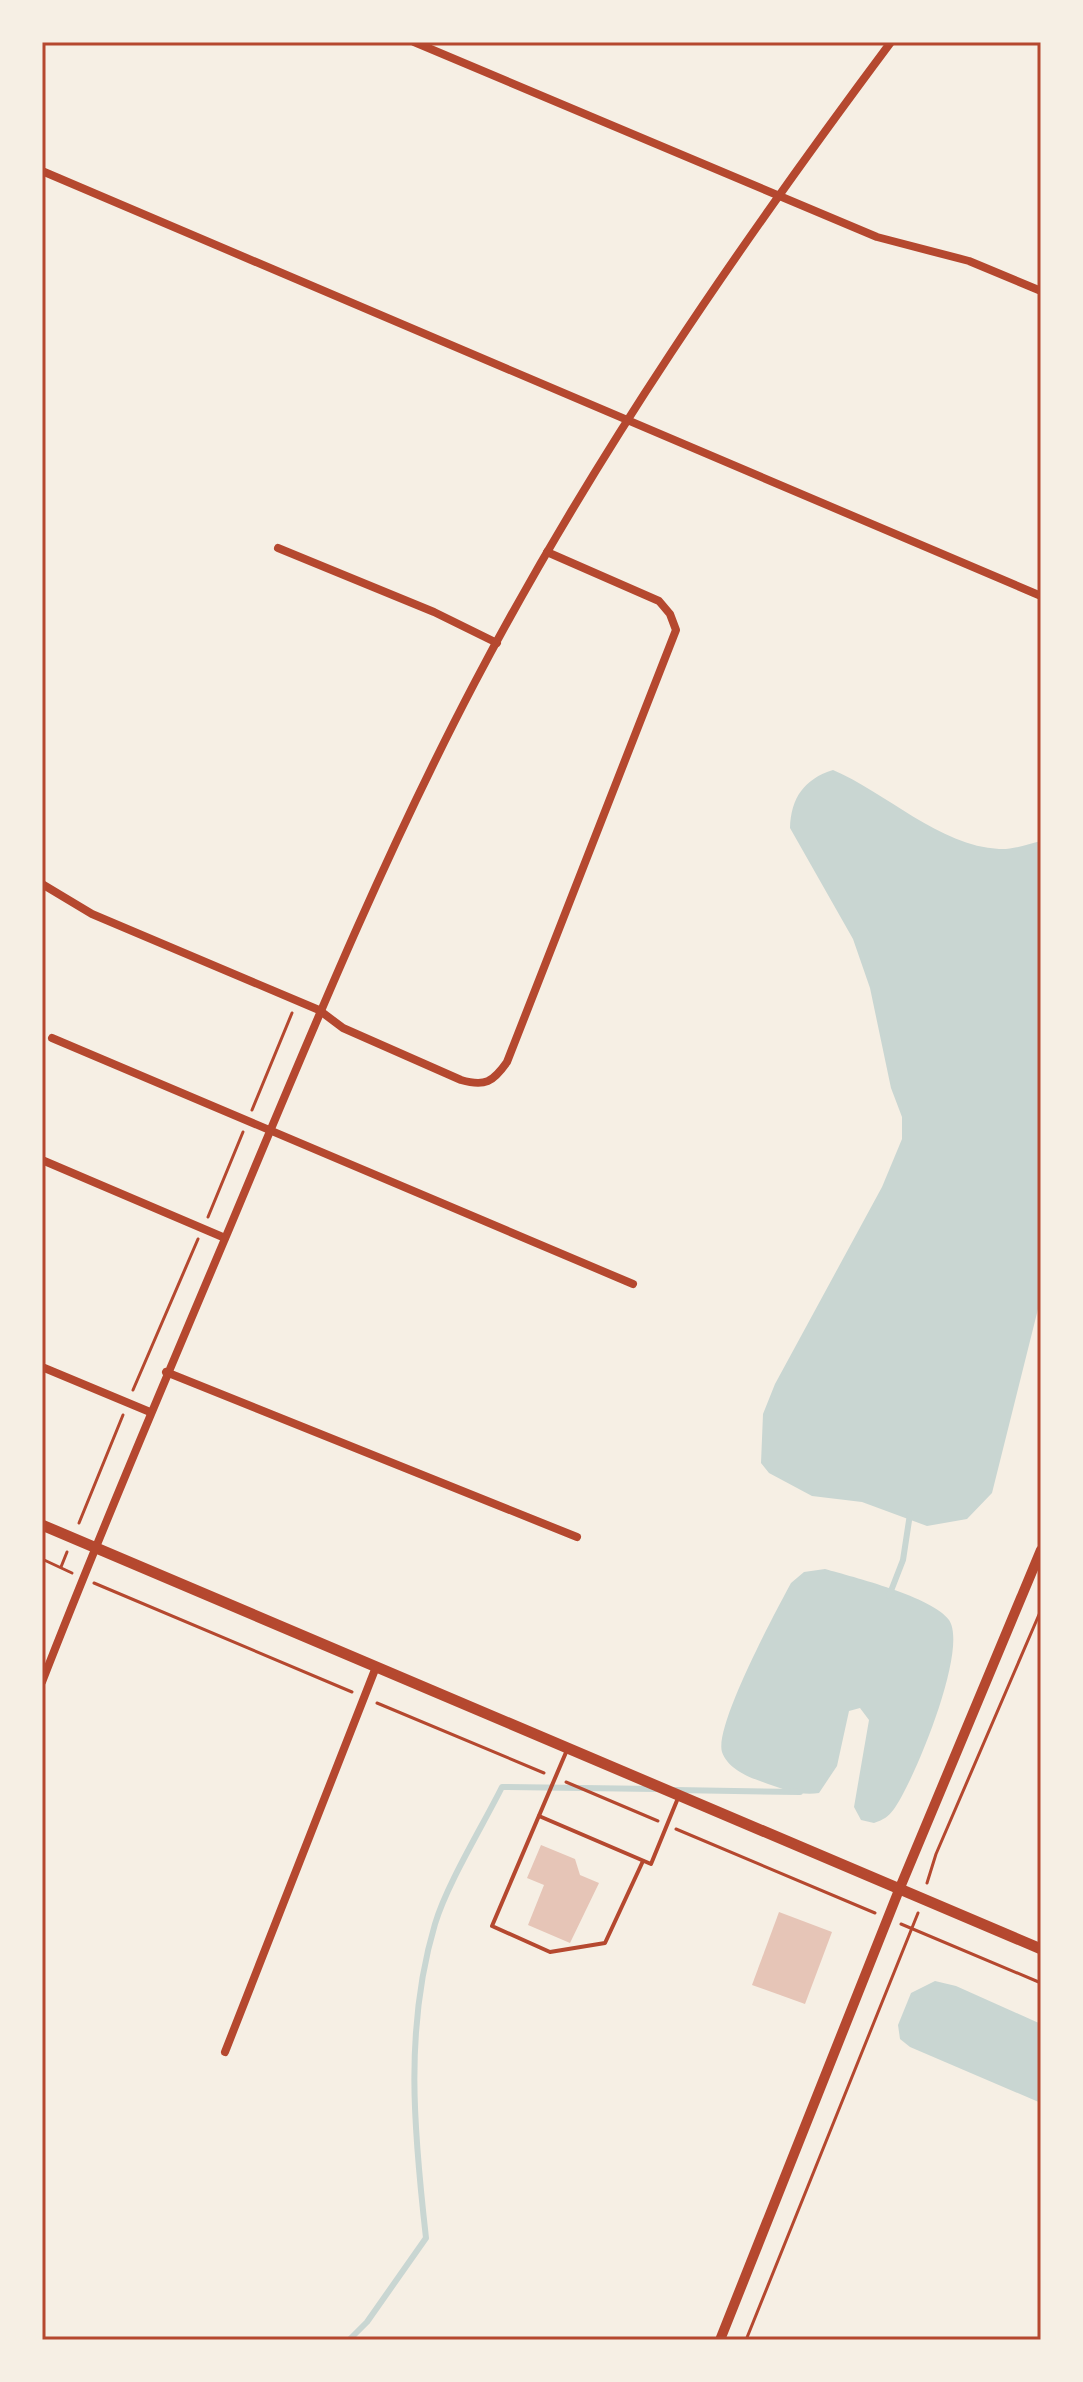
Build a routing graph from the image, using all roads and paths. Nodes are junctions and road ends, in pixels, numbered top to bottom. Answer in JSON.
{"nodes":[{"id":1,"x":414,"y":42,"type":"edge"},
{"id":2,"x":891,"y":42,"type":"edge"},
{"id":3,"x":42,"y":171,"type":"edge"},
{"id":4,"x":776,"y":196,"type":"junction"},
{"id":5,"x":1041,"y":291,"type":"edge"},
{"id":6,"x":626,"y":420,"type":"junction"},
{"id":7,"x":278,"y":548,"type":"dead end"},
{"id":8,"x":547,"y":552,"type":"junction"},
{"id":9,"x":1041,"y":596,"type":"edge"},
{"id":10,"x":497,"y":643,"type":"junction"},
{"id":11,"x":42,"y":884,"type":"edge"},
{"id":12,"x":297,"y":1001,"type":"junction"},
{"id":13,"x":319,"y":1010,"type":"junction"},
{"id":14,"x":52,"y":1038,"type":"dead end"},
{"id":15,"x":247,"y":1121,"type":"junction"},
{"id":16,"x":270,"y":1130,"type":"junction"},
{"id":17,"x":42,"y":1160,"type":"edge"},
{"id":18,"x":203,"y":1229,"type":"junction"},
{"id":19,"x":225,"y":1238,"type":"junction"},
{"id":20,"x":633,"y":1284,"type":"dead end"},
{"id":21,"x":42,"y":1367,"type":"edge"},
{"id":22,"x":166,"y":1372,"type":"junction"},
{"id":23,"x":128,"y":1403,"type":"junction"},
{"id":24,"x":150,"y":1412,"type":"junction"},
{"id":25,"x":42,"y":1525,"type":"edge"},
{"id":26,"x":577,"y":1537,"type":"dead end"},
{"id":27,"x":73,"y":1538,"type":"junction"},
{"id":28,"x":95,"y":1547,"type":"junction"},
{"id":29,"x":1041,"y":1550,"type":"edge"},
{"id":30,"x":42,"y":1559,"type":"edge"},
{"id":31,"x":61,"y":1567,"type":"junction"},
{"id":32,"x":83,"y":1578,"type":"junction"},
{"id":33,"x":1041,"y":1610,"type":"edge"},
{"id":34,"x":376,"y":1667,"type":"junction"},
{"id":35,"x":42,"y":1682,"type":"edge"},
{"id":36,"x":364,"y":1697,"type":"junction"},
{"id":37,"x":568,"y":1748,"type":"junction"},
{"id":38,"x":555,"y":1778,"type":"junction"},
{"id":39,"x":679,"y":1796,"type":"junction"},
{"id":40,"x":539,"y":1816,"type":"junction"},
{"id":41,"x":667,"y":1825,"type":"junction"},
{"id":42,"x":643,"y":1861,"type":"junction"},
{"id":43,"x":899,"y":1890,"type":"junction"},
{"id":44,"x":922,"y":1899,"type":"junction"},
{"id":45,"x":888,"y":1918,"type":"junction"},
{"id":46,"x":912,"y":1929,"type":"junction"},
{"id":47,"x":1041,"y":1949,"type":"edge"},
{"id":48,"x":1041,"y":1983,"type":"edge"},
{"id":49,"x":225,"y":2052,"type":"dead end"},
{"id":50,"x":720,"y":2340,"type":"edge"},
{"id":51,"x":746,"y":2340,"type":"edge"}],
"edges":[{"from":1,"to":4,"type":"street"},
{"from":2,"to":4,"type":"street"},
{"from":3,"to":6,"type":"street"},
{"from":4,"to":5,"type":"street"},
{"from":4,"to":6,"type":"street"},
{"from":6,"to":8,"type":"street"},
{"from":6,"to":9,"type":"street"},
{"from":7,"to":10,"type":"street"},
{"from":8,"to":10,"type":"street"},
{"from":8,"to":13,"type":"street"},
{"from":10,"to":13,"type":"street"},
{"from":11,"to":12,"type":"street"},
{"from":12,"to":13,"type":"street"},
{"from":12,"to":15,"type":"path"},
{"from":13,"to":16,"type":"street"},
{"from":14,"to":15,"type":"street"},
{"from":15,"to":16,"type":"street"},
{"from":15,"to":18,"type":"path"},
{"from":16,"to":19,"type":"street"},
{"from":16,"to":20,"type":"street"},
{"from":17,"to":18,"type":"street"},
{"from":18,"to":19,"type":"street"},
{"from":18,"to":23,"type":"path"},
{"from":19,"to":22,"type":"street"},
{"from":21,"to":23,"type":"street"},
{"from":22,"to":24,"type":"street"},
{"from":22,"to":26,"type":"street"},
{"from":23,"to":24,"type":"street"},
{"from":23,"to":27,"type":"path"},
{"from":24,"to":28,"type":"street"},
{"from":25,"to":27,"type":"main road"},
{"from":27,"to":28,"type":"main road"},
{"from":27,"to":31,"type":"path"},
{"from":28,"to":32,"type":"street"},
{"from":28,"to":34,"type":"main road"},
{"from":29,"to":43,"type":"street"},
{"from":30,"to":31,"type":"path"},
{"from":31,"to":32,"type":"path"},
{"from":32,"to":35,"type":"street"},
{"from":32,"to":36,"type":"path"},
{"from":33,"to":44,"type":"path"},
{"from":34,"to":36,"type":"street"},
{"from":34,"to":37,"type":"main road"},
{"from":36,"to":38,"type":"path"},
{"from":36,"to":49,"type":"street"},
{"from":37,"to":38,"type":"lane"},
{"from":37,"to":39,"type":"main road"},
{"from":38,"to":40,"type":"lane"},
{"from":38,"to":41,"type":"path"},
{"from":39,"to":41,"type":"lane"},
{"from":39,"to":43,"type":"main road"},
{"from":40,"to":42,"type":"lane"},
{"from":40,"to":42,"type":"lane"},
{"from":41,"to":42,"type":"lane"},
{"from":41,"to":45,"type":"path"},
{"from":43,"to":44,"type":"main road"},
{"from":43,"to":45,"type":"street"},
{"from":44,"to":46,"type":"path"},
{"from":44,"to":47,"type":"main road"},
{"from":45,"to":46,"type":"path"},
{"from":45,"to":50,"type":"street"},
{"from":46,"to":48,"type":"path"},
{"from":46,"to":51,"type":"path"}]}
